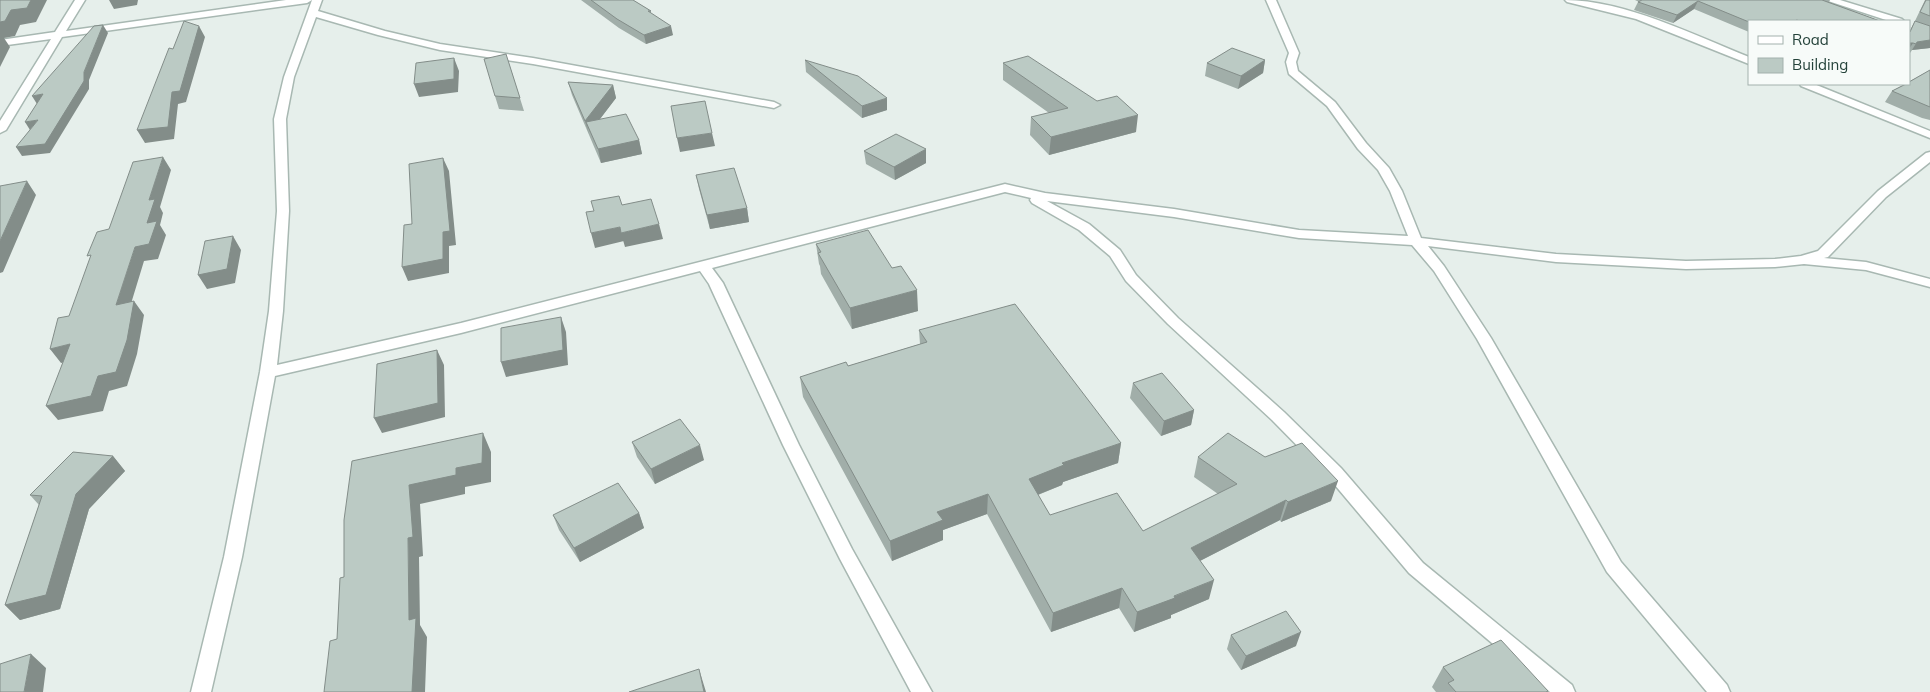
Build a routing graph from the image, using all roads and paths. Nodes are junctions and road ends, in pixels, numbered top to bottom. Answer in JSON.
{"nodes":[{"id":1,"x":80,"y":0,"type":"edge"},
{"id":2,"x":1271,"y":0,"type":"edge"},
{"id":3,"x":1570,"y":0,"type":"edge"},
{"id":4,"x":1830,"y":0,"type":"edge"},
{"id":5,"x":250,"y":4,"type":"edge"},
{"id":6,"x":313,"y":4,"type":"edge"},
{"id":7,"x":1896,"y":20,"type":"edge"},
{"id":8,"x":59,"y":34,"type":"junction"},
{"id":9,"x":0,"y":43,"type":"edge"},
{"id":10,"x":1748,"y":61,"type":"edge"},
{"id":11,"x":1807,"y":85,"type":"edge"},
{"id":12,"x":774,"y":105,"type":"dead end"},
{"id":13,"x":0,"y":130,"type":"edge"},
{"id":14,"x":1930,"y":135,"type":"edge"},
{"id":15,"x":1930,"y":156,"type":"edge"},
{"id":16,"x":1005,"y":188,"type":"junction"},
{"id":17,"x":1416,"y":242,"type":"junction"},
{"id":18,"x":1802,"y":260,"type":"junction"},
{"id":19,"x":703,"y":266,"type":"junction"},
{"id":20,"x":1930,"y":283,"type":"edge"},
{"id":21,"x":268,"y":372,"type":"junction"},
{"id":22,"x":202,"y":692,"type":"edge"},
{"id":23,"x":922,"y":692,"type":"edge"},
{"id":24,"x":1565,"y":692,"type":"edge"},
{"id":25,"x":1720,"y":692,"type":"edge"}],
"edges":[{"from":1,"to":8,"type":"street"},
{"from":2,"to":17,"type":"street"},
{"from":3,"to":10,"type":"street"},
{"from":4,"to":7,"type":"street"},
{"from":5,"to":6,"type":"street"},
{"from":5,"to":8,"type":"street"},
{"from":6,"to":12,"type":"street"},
{"from":6,"to":21,"type":"street"},
{"from":8,"to":9,"type":"street"},
{"from":8,"to":13,"type":"street"},
{"from":11,"to":14,"type":"street"},
{"from":15,"to":18,"type":"street"},
{"from":16,"to":17,"type":"street"},
{"from":16,"to":19,"type":"street"},
{"from":16,"to":24,"type":"street"},
{"from":17,"to":18,"type":"street"},
{"from":17,"to":25,"type":"street"},
{"from":18,"to":20,"type":"street"},
{"from":19,"to":21,"type":"street"},
{"from":19,"to":23,"type":"street"},
{"from":21,"to":22,"type":"street"}]}
